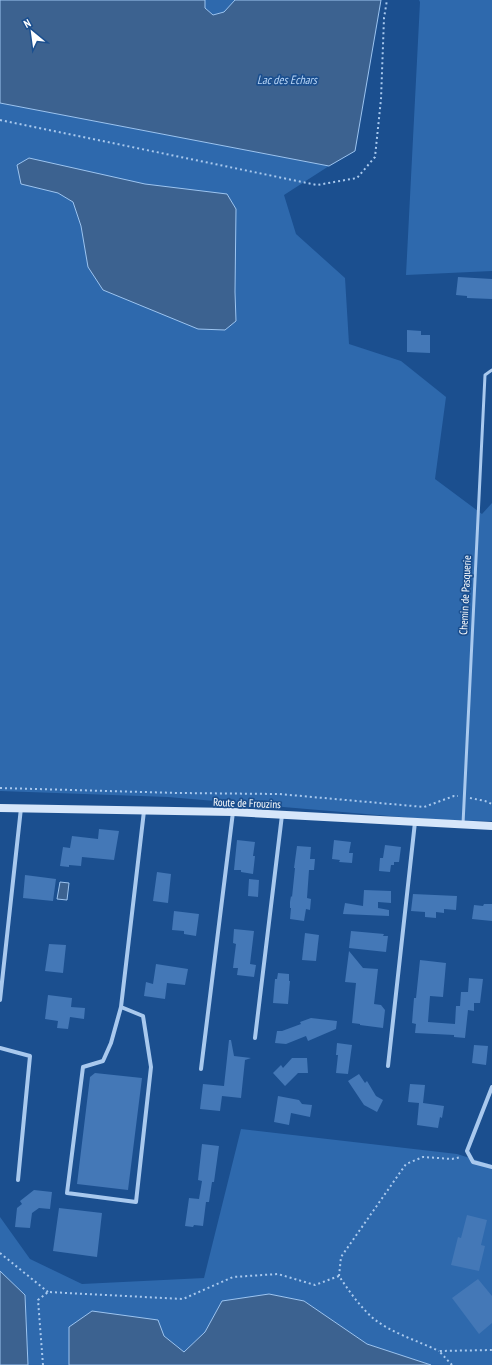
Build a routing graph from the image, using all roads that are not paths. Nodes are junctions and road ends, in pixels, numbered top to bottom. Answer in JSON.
{"nodes":[{"id":1,"x":492,"y":370,"type":"edge"},
{"id":2,"x":0,"y":808,"type":"edge"},
{"id":3,"x":21,"y":808,"type":"junction"},
{"id":4,"x":144,"y":811,"type":"junction"},
{"id":5,"x":233,"y":812,"type":"junction"},
{"id":6,"x":282,"y":815,"type":"junction"},
{"id":7,"x":415,"y":822,"type":"junction"},
{"id":8,"x":464,"y":824,"type":"junction"},
{"id":9,"x":492,"y":826,"type":"edge"},
{"id":10,"x":0,"y":1000,"type":"edge"},
{"id":11,"x":120,"y":1007,"type":"junction"},
{"id":12,"x":255,"y":1038,"type":"dead end"},
{"id":13,"x":0,"y":1048,"type":"edge"},
{"id":14,"x":388,"y":1066,"type":"dead end"},
{"id":15,"x":201,"y":1068,"type":"dead end"},
{"id":16,"x":492,"y":1087,"type":"edge"},
{"id":17,"x":492,"y":1167,"type":"edge"},
{"id":18,"x":18,"y":1180,"type":"dead end"}],
"edges":[{"from":1,"to":8,"type":"lane","name":"Chemin de Pasquerie"},
{"from":2,"to":3,"type":"main road","name":"Route de Frouzins"},
{"from":3,"to":4,"type":"main road","name":"Route de Frouzins"},
{"from":3,"to":10,"type":"street"},
{"from":4,"to":5,"type":"main road","name":"Route de Frouzins"},
{"from":4,"to":11,"type":"street"},
{"from":5,"to":6,"type":"main road","name":"Route de Frouzins"},
{"from":5,"to":15,"type":"street"},
{"from":6,"to":7,"type":"main road","name":"Route de Frouzins"},
{"from":6,"to":12,"type":"street"},
{"from":7,"to":8,"type":"main road","name":"Route de Frouzins"},
{"from":7,"to":14,"type":"street"},
{"from":8,"to":9,"type":"main road","name":"Route de Frouzins"},
{"from":11,"to":11,"type":"street"},
{"from":13,"to":18,"type":"street"},
{"from":16,"to":17,"type":"street"}]}
